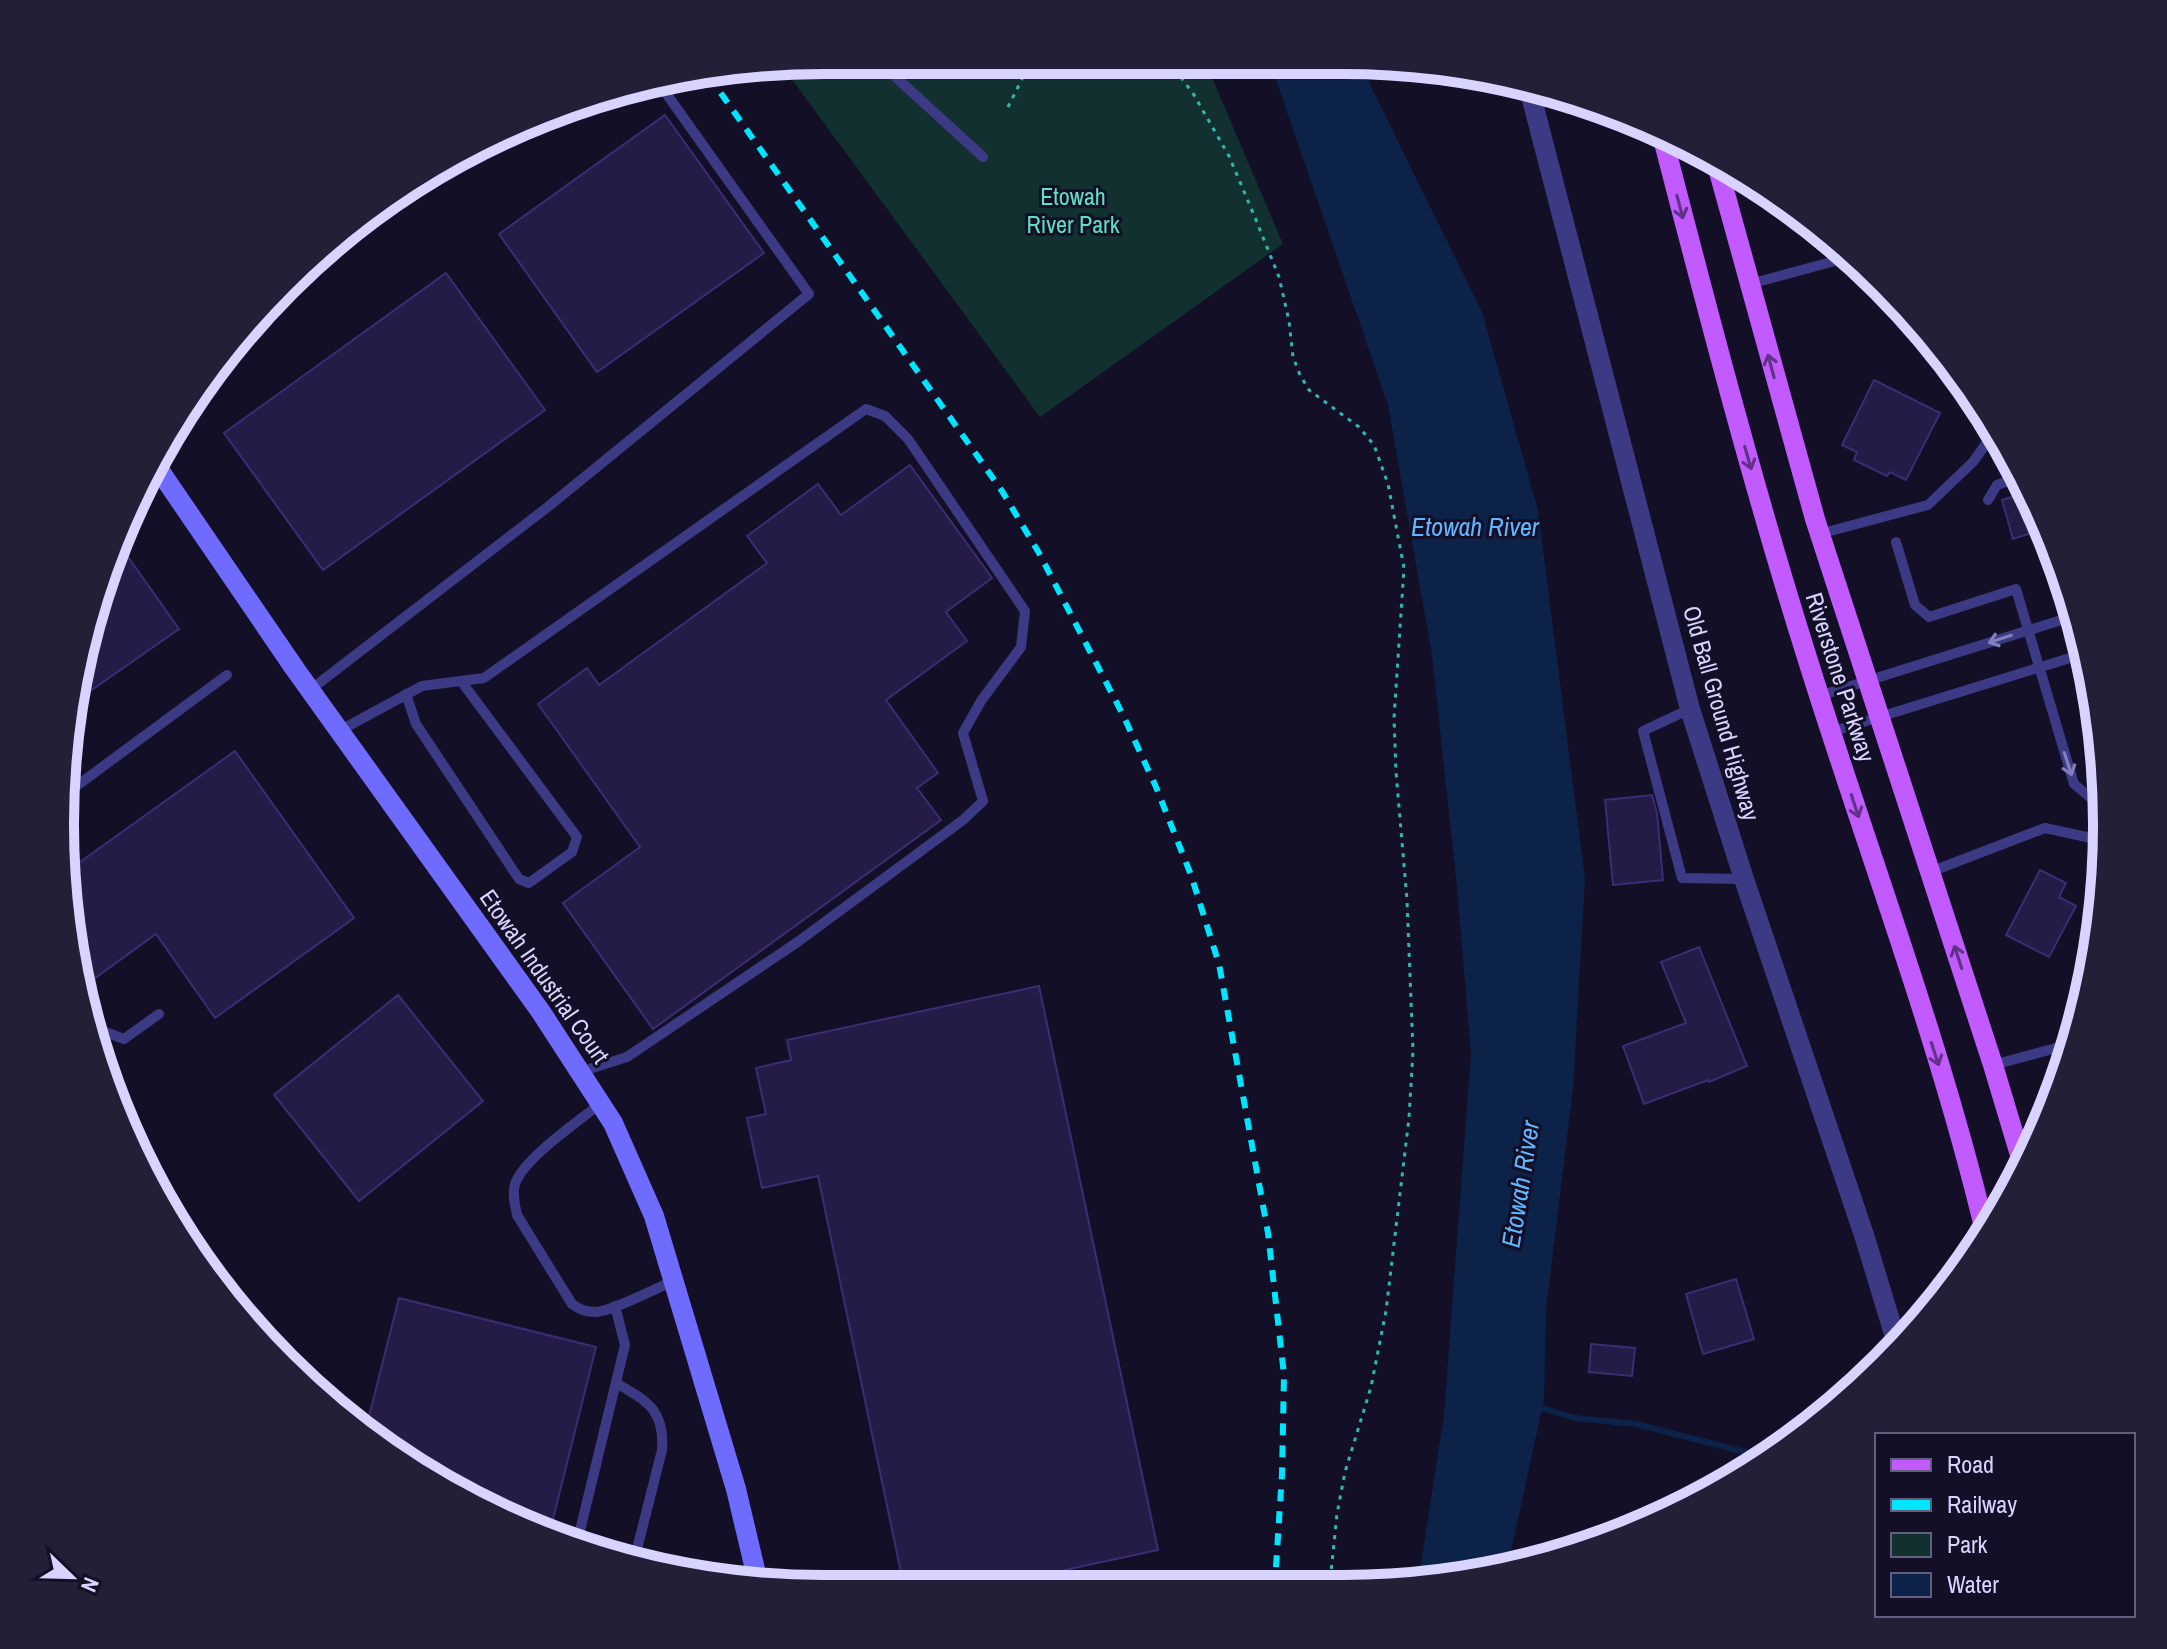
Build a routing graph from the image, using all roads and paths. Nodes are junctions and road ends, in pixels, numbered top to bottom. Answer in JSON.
{"nodes":[{"id":1,"x":892,"y":74,"type":"edge"},
{"id":2,"x":1024,"y":74,"type":"edge"},
{"id":3,"x":1179,"y":74,"type":"edge"},
{"id":4,"x":665,"y":91,"type":"edge"},
{"id":5,"x":1532,"y":99,"type":"edge"},
{"id":6,"x":1008,"y":107,"type":"dead end"},
{"id":7,"x":1665,"y":147,"type":"edge"},
{"id":8,"x":983,"y":157,"type":"dead end"},
{"id":9,"x":1720,"y":176,"type":"edge"},
{"id":10,"x":1837,"y":260,"type":"edge"},
{"id":11,"x":1750,"y":284,"type":"junction"},
{"id":12,"x":1987,"y":442,"type":"edge"},
{"id":13,"x":162,"y":474,"type":"edge"},
{"id":14,"x":2009,"y":481,"type":"edge"},
{"id":15,"x":1988,"y":500,"type":"dead end"},
{"id":16,"x":1819,"y":534,"type":"junction"},
{"id":17,"x":1896,"y":542,"type":"dead end"},
{"id":18,"x":2064,"y":619,"type":"edge"},
{"id":19,"x":2028,"y":630,"type":"junction"},
{"id":20,"x":2074,"y":657,"type":"edge"},
{"id":21,"x":2039,"y":668,"type":"junction"},
{"id":22,"x":227,"y":675,"type":"dead end"},
{"id":23,"x":461,"y":681,"type":"junction"},
{"id":24,"x":1867,"y":681,"type":"junction"},
{"id":25,"x":310,"y":690,"type":"junction"},
{"id":26,"x":406,"y":694,"type":"junction"},
{"id":27,"x":1819,"y":696,"type":"junction"},
{"id":28,"x":1690,"y":709,"type":"junction"},
{"id":29,"x":1879,"y":717,"type":"junction"},
{"id":30,"x":339,"y":731,"type":"junction"},
{"id":31,"x":1831,"y":732,"type":"junction"},
{"id":32,"x":76,"y":787,"type":"edge"},
{"id":33,"x":2092,"y":798,"type":"edge"},
{"id":34,"x":2092,"y":838,"type":"edge"},
{"id":35,"x":1930,"y":872,"type":"junction"},
{"id":36,"x":1744,"y":879,"type":"junction"},
{"id":37,"x":159,"y":1014,"type":"dead end"},
{"id":38,"x":104,"y":1031,"type":"edge"},
{"id":39,"x":2059,"y":1047,"type":"edge"},
{"id":40,"x":2055,"y":1048,"type":"junction"},
{"id":41,"x":2057,"y":1054,"type":"edge"},
{"id":42,"x":1993,"y":1065,"type":"junction"},
{"id":43,"x":580,"y":1072,"type":"junction"},
{"id":44,"x":601,"y":1103,"type":"junction"},
{"id":45,"x":2019,"y":1150,"type":"edge"},
{"id":46,"x":1982,"y":1217,"type":"edge"},
{"id":47,"x":674,"y":1281,"type":"junction"},
{"id":48,"x":615,"y":1306,"type":"junction"},
{"id":49,"x":1894,"y":1333,"type":"edge"},
{"id":50,"x":616,"y":1383,"type":"junction"},
{"id":51,"x":579,"y":1534,"type":"edge"},
{"id":52,"x":637,"y":1551,"type":"edge"},
{"id":53,"x":755,"y":1571,"type":"edge"},
{"id":54,"x":1331,"y":1575,"type":"edge"}],
"edges":[{"from":1,"to":8,"type":"lane"},
{"from":2,"to":6,"type":"path"},
{"from":3,"to":54,"type":"path"},
{"from":4,"to":25,"type":"lane"},
{"from":5,"to":28,"type":"street","name":"Old Ball Ground Highway"},
{"from":7,"to":27,"type":"main road","name":"Riverstone Parkway","one_way":true},
{"from":9,"to":11,"type":"main road","name":"Riverstone Parkway"},
{"from":10,"to":11,"type":"lane"},
{"from":16,"to":11,"type":"main road","name":"Riverstone Parkway","one_way":true},
{"from":12,"to":16,"type":"lane"},
{"from":13,"to":25,"type":"street","name":"Etowah Industrial Court"},
{"from":14,"to":15,"type":"lane"},
{"from":16,"to":24,"type":"main road","name":"Riverstone Parkway"},
{"from":17,"to":19,"type":"lane"},
{"from":18,"to":19,"type":"lane"},
{"from":19,"to":21,"type":"lane"},
{"from":19,"to":24,"type":"lane","one_way":true},
{"from":20,"to":21,"type":"lane"},
{"from":21,"to":29,"type":"lane"},
{"from":21,"to":33,"type":"lane","one_way":true},
{"from":22,"to":32,"type":"lane"},
{"from":23,"to":26,"type":"lane"},
{"from":23,"to":26,"type":"lane"},
{"from":23,"to":43,"type":"lane"},
{"from":24,"to":27,"type":"lane"},
{"from":24,"to":29,"type":"main road","name":"Riverstone Parkway"},
{"from":25,"to":30,"type":"street","name":"Etowah Industrial Court"},
{"from":26,"to":30,"type":"lane"},
{"from":27,"to":31,"type":"main road","name":"Riverstone Parkway"},
{"from":28,"to":36,"type":"street","name":"Old Ball Ground Highway"},
{"from":28,"to":36,"type":"lane"},
{"from":29,"to":31,"type":"lane"},
{"from":29,"to":35,"type":"main road","name":"Riverstone Parkway"},
{"from":30,"to":43,"type":"street","name":"Etowah Industrial Court"},
{"from":31,"to":46,"type":"main road","name":"Riverstone Parkway","one_way":true},
{"from":34,"to":35,"type":"lane"},
{"from":42,"to":35,"type":"main road","name":"Riverstone Parkway","one_way":true},
{"from":36,"to":49,"type":"street","name":"Old Ball Ground Highway"},
{"from":37,"to":38,"type":"lane"},
{"from":39,"to":40,"type":"lane"},
{"from":40,"to":41,"type":"lane"},
{"from":40,"to":42,"type":"lane"},
{"from":42,"to":45,"type":"main road","name":"Riverstone Parkway"},
{"from":43,"to":44,"type":"street","name":"Etowah Industrial Court"},
{"from":44,"to":47,"type":"street","name":"Etowah Industrial Court"},
{"from":44,"to":48,"type":"lane"},
{"from":47,"to":48,"type":"lane"},
{"from":47,"to":53,"type":"street","name":"Etowah Industrial Court"},
{"from":48,"to":50,"type":"lane"},
{"from":50,"to":51,"type":"lane"},
{"from":50,"to":52,"type":"lane"}]}
